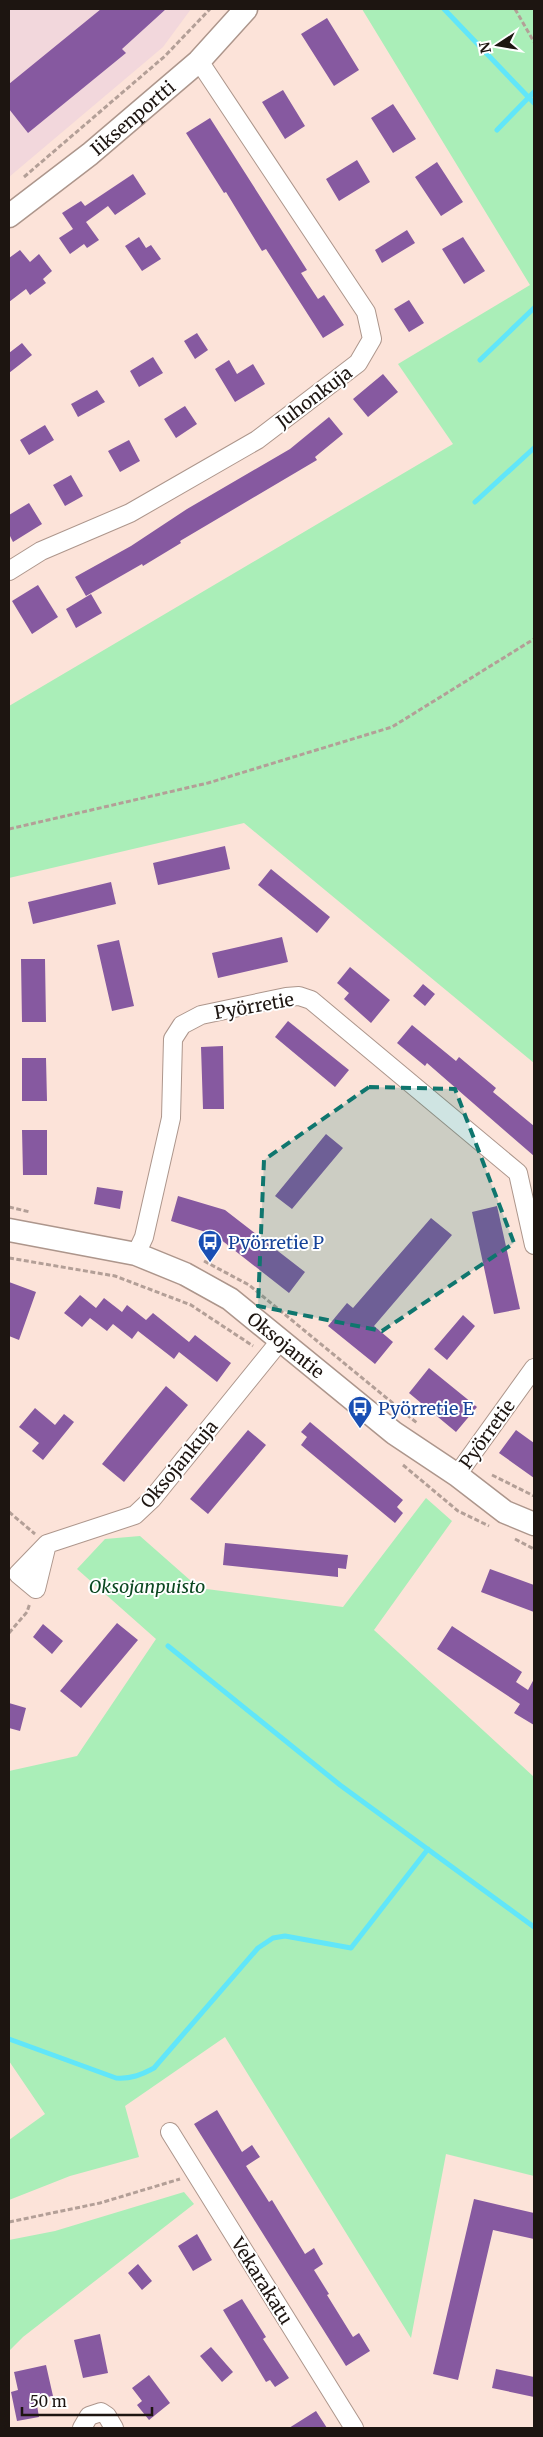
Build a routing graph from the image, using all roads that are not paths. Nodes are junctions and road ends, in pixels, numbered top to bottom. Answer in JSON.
{"nodes":[{"id":1,"x":246,"y":9,"type":"edge"},
{"id":2,"x":199,"y":61,"type":"junction"},
{"id":3,"x":9,"y":216,"type":"edge"},
{"id":4,"x":9,"y":571,"type":"edge"},
{"id":5,"x":9,"y":1230,"type":"edge"},
{"id":6,"x":534,"y":1245,"type":"edge"},
{"id":7,"x":136,"y":1254,"type":"junction"},
{"id":8,"x":274,"y":1348,"type":"junction"},
{"id":9,"x":534,"y":1368,"type":"edge"},
{"id":10,"x":457,"y":1476,"type":"junction"},
{"id":11,"x":534,"y":1524,"type":"edge"},
{"id":12,"x":36,"y":1589,"type":"road end"},
{"id":13,"x":170,"y":2132,"type":"dead end"},
{"id":14,"x":82,"y":2428,"type":"edge"},
{"id":15,"x":114,"y":2428,"type":"edge"},
{"id":16,"x":354,"y":2428,"type":"edge"}],
"edges":[{"from":1,"to":2,"type":"street","name":"Iiksenportti"},
{"from":2,"to":3,"type":"street","name":"Iiksenportti"},
{"from":2,"to":4,"type":"street","name":"Juhonkuja"},
{"from":5,"to":7,"type":"street","name":"Oksojantie"},
{"from":6,"to":7,"type":"street","name":"Pyörretie"},
{"from":7,"to":8,"type":"street","name":"Oksojantie"},
{"from":8,"to":10,"type":"street","name":"Oksojantie"},
{"from":8,"to":12,"type":"street","name":"Oksojankuja"},
{"from":9,"to":10,"type":"street","name":"Pyörretie"},
{"from":10,"to":11,"type":"street","name":"Oksojantie"},
{"from":13,"to":16,"type":"street","name":"Vekarakatu"},
{"from":14,"to":15,"type":"street"}]}
